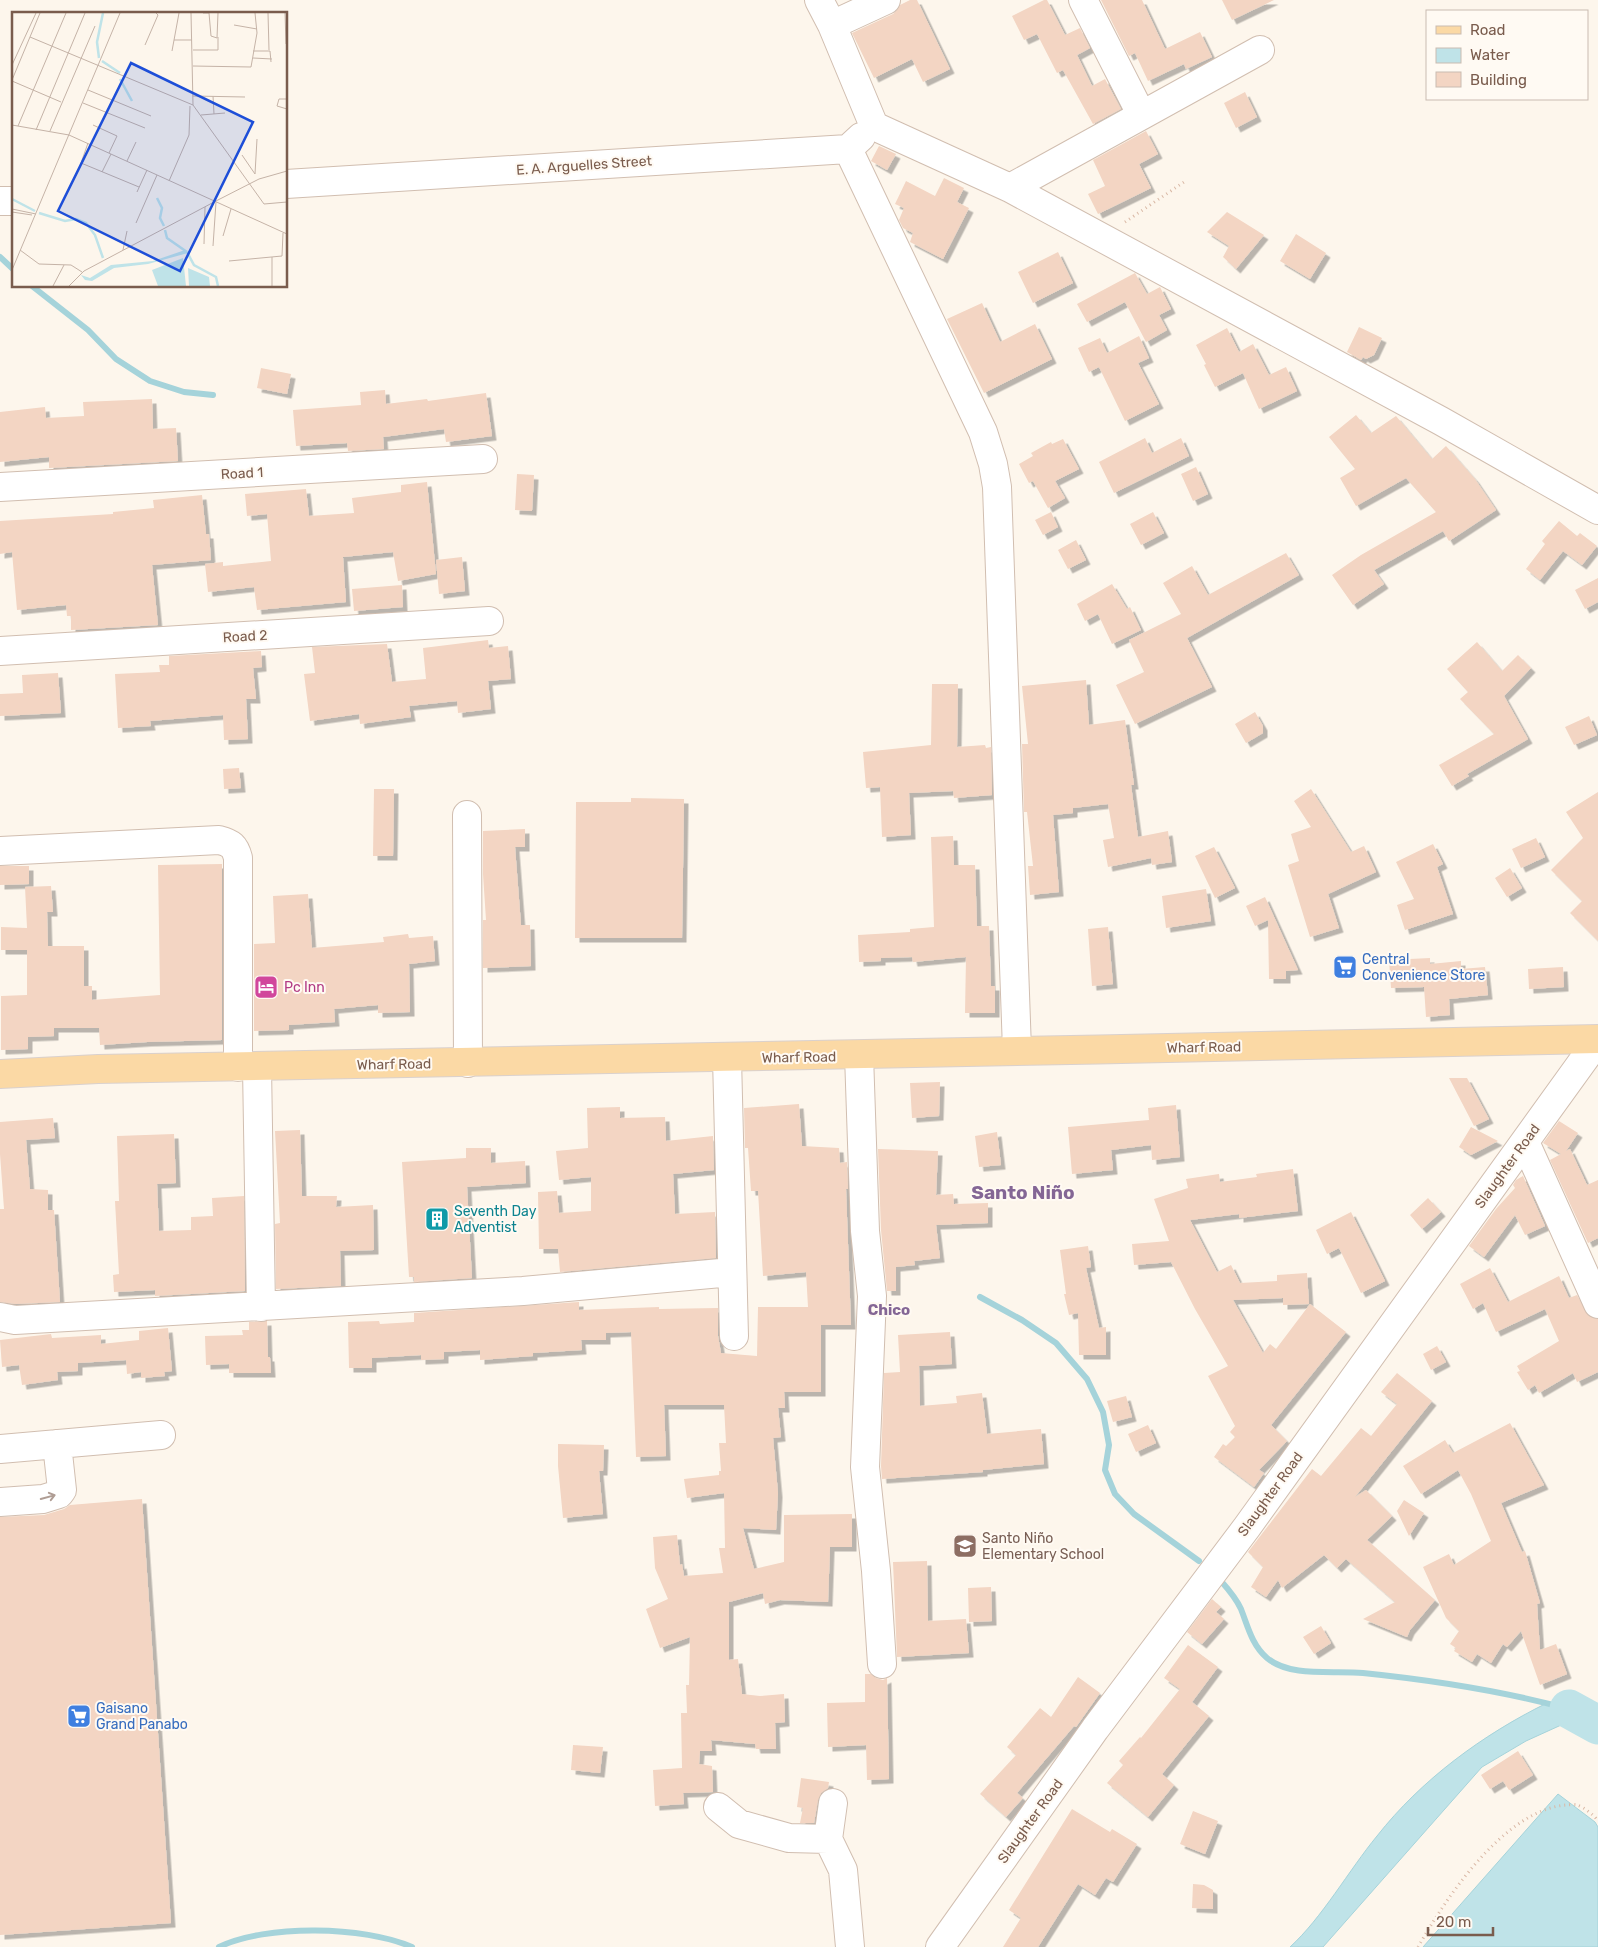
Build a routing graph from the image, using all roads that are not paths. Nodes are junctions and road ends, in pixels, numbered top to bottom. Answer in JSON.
{"nodes":[{"id":1,"x":819,"y":0,"type":"edge"},
{"id":2,"x":886,"y":0,"type":"edge"},
{"id":3,"x":1083,"y":0,"type":"edge"},
{"id":4,"x":832,"y":25,"type":"junction"},
{"id":5,"x":1260,"y":50,"type":"dead end"},
{"id":6,"x":1141,"y":114,"type":"junction"},
{"id":7,"x":874,"y":126,"type":"junction"},
{"id":8,"x":848,"y":149,"type":"junction"},
{"id":9,"x":288,"y":184,"type":"edge"},
{"id":10,"x":1010,"y":188,"type":"junction"},
{"id":11,"x":483,"y":459,"type":"dead end"},
{"id":12,"x":0,"y":487,"type":"edge"},
{"id":13,"x":1598,"y":510,"type":"edge"},
{"id":14,"x":489,"y":621,"type":"dead end"},
{"id":15,"x":0,"y":651,"type":"edge"},
{"id":16,"x":467,"y":815,"type":"dead end"},
{"id":17,"x":0,"y":851,"type":"edge"},
{"id":18,"x":1598,"y":1040,"type":"edge"},
{"id":19,"x":1017,"y":1050,"type":"junction"},
{"id":20,"x":859,"y":1055,"type":"junction"},
{"id":21,"x":727,"y":1058,"type":"junction"},
{"id":22,"x":468,"y":1063,"type":"junction"},
{"id":23,"x":247,"y":1067,"type":"junction"},
{"id":24,"x":0,"y":1074,"type":"edge"},
{"id":25,"x":1524,"y":1142,"type":"junction"},
{"id":26,"x":732,"y":1272,"type":"junction"},
{"id":27,"x":1598,"y":1304,"type":"edge"},
{"id":28,"x":261,"y":1306,"type":"junction"},
{"id":29,"x":0,"y":1317,"type":"edge"},
{"id":30,"x":734,"y":1336,"type":"dead end"},
{"id":31,"x":161,"y":1434,"type":"dead end"},
{"id":32,"x":57,"y":1444,"type":"junction"},
{"id":33,"x":0,"y":1449,"type":"edge"},
{"id":34,"x":0,"y":1502,"type":"edge"},
{"id":35,"x":882,"y":1664,"type":"dead end"},
{"id":36,"x":834,"y":1803,"type":"dead end"},
{"id":37,"x":718,"y":1807,"type":"dead end"},
{"id":38,"x":828,"y":1839,"type":"junction"},
{"id":39,"x":850,"y":1947,"type":"edge"},
{"id":40,"x":940,"y":1947,"type":"edge"}],
"edges":[{"from":1,"to":4,"type":"street"},
{"from":2,"to":4,"type":"street"},
{"from":3,"to":6,"type":"street"},
{"from":4,"to":7,"type":"street"},
{"from":5,"to":6,"type":"street"},
{"from":6,"to":10,"type":"street"},
{"from":7,"to":8,"type":"street"},
{"from":7,"to":10,"type":"street"},
{"from":8,"to":9,"type":"street","name":"E. A. Arguelles Street"},
{"from":8,"to":19,"type":"street"},
{"from":10,"to":13,"type":"street"},
{"from":11,"to":12,"type":"street","name":"Road 1"},
{"from":14,"to":15,"type":"street","name":"Road 2"},
{"from":16,"to":22,"type":"street"},
{"from":17,"to":23,"type":"street"},
{"from":18,"to":19,"type":"main road","name":"Wharf Road"},
{"from":18,"to":25,"type":"street","name":"Slaughter Road"},
{"from":19,"to":20,"type":"main road","name":"Wharf Road"},
{"from":20,"to":21,"type":"main road","name":"Wharf Road"},
{"from":20,"to":35,"type":"street"},
{"from":21,"to":22,"type":"main road","name":"Wharf Road"},
{"from":21,"to":26,"type":"street"},
{"from":22,"to":23,"type":"main road","name":"Wharf Road"},
{"from":23,"to":24,"type":"main road","name":"Wharf Road"},
{"from":23,"to":28,"type":"street"},
{"from":25,"to":27,"type":"street"},
{"from":25,"to":40,"type":"street","name":"Slaughter Road"},
{"from":26,"to":28,"type":"street"},
{"from":26,"to":30,"type":"street"},
{"from":28,"to":29,"type":"street"},
{"from":31,"to":32,"type":"street"},
{"from":32,"to":33,"type":"street"},
{"from":34,"to":32,"type":"street","one_way":true},
{"from":36,"to":38,"type":"street"},
{"from":37,"to":38,"type":"street"},
{"from":38,"to":39,"type":"street"}]}
